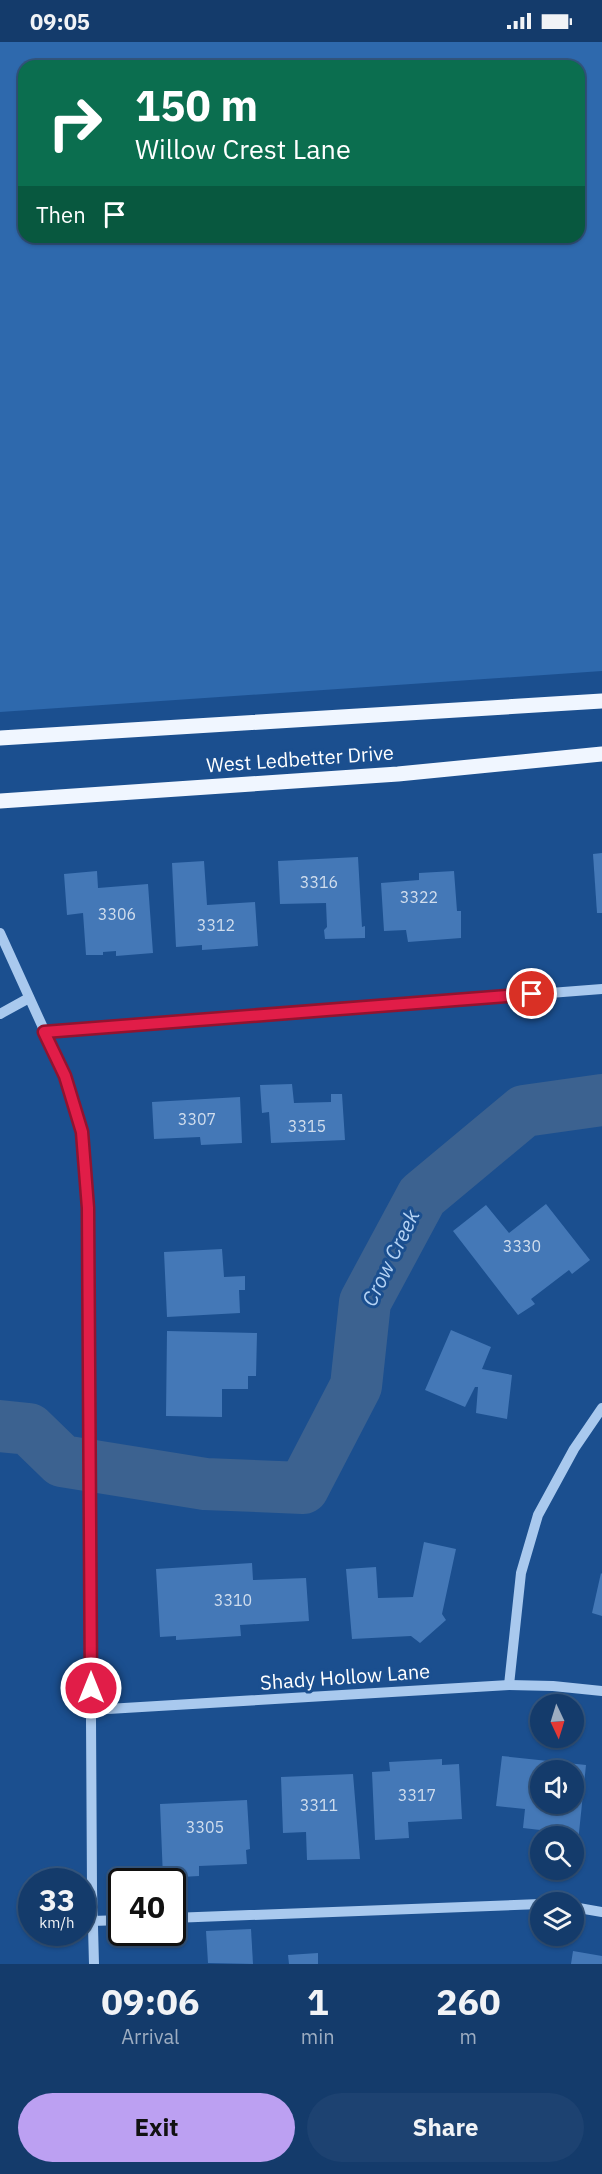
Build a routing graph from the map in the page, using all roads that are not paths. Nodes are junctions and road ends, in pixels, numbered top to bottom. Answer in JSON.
{"nodes":[{"id":1,"x":602,"y":701,"type":"edge"},
{"id":2,"x":0,"y":738,"type":"edge"},
{"id":3,"x":602,"y":754,"type":"edge"},
{"id":4,"x":0,"y":801,"type":"edge"},
{"id":5,"x":0,"y":933,"type":"edge"},
{"id":6,"x":602,"y":989,"type":"edge"},
{"id":7,"x":29,"y":998,"type":"junction"},
{"id":8,"x":0,"y":1014,"type":"edge"},
{"id":9,"x":44,"y":1032,"type":"junction"},
{"id":10,"x":602,"y":1408,"type":"edge"},
{"id":11,"x":509,"y":1684,"type":"junction"},
{"id":12,"x":602,"y":1691,"type":"edge"},
{"id":13,"x":91,"y":1710,"type":"junction"},
{"id":14,"x":92,"y":1868,"type":"edge"},
{"id":15,"x":530,"y":1904,"type":"edge"},
{"id":16,"x":584,"y":1909,"type":"edge"},
{"id":17,"x":602,"y":1912,"type":"edge"},
{"id":18,"x":186,"y":1917,"type":"edge"},
{"id":19,"x":93,"y":1946,"type":"edge"},
{"id":20,"x":94,"y":1964,"type":"edge"}],
"edges":[{"from":1,"to":2,"type":"main road","name":"West Ledbetter Drive"},
{"from":3,"to":4,"type":"main road","name":"West Ledbetter Drive"},
{"from":5,"to":7,"type":"street"},
{"from":6,"to":9,"type":"street"},
{"from":7,"to":8,"type":"street"},
{"from":7,"to":9,"type":"street"},
{"from":9,"to":13,"type":"street"},
{"from":10,"to":11,"type":"street"},
{"from":11,"to":12,"type":"street","name":"Shady Hollow Lane"},
{"from":11,"to":13,"type":"street","name":"Shady Hollow Lane"},
{"from":13,"to":14,"type":"street"},
{"from":15,"to":18,"type":"street"},
{"from":16,"to":17,"type":"street"},
{"from":19,"to":20,"type":"street"}]}
